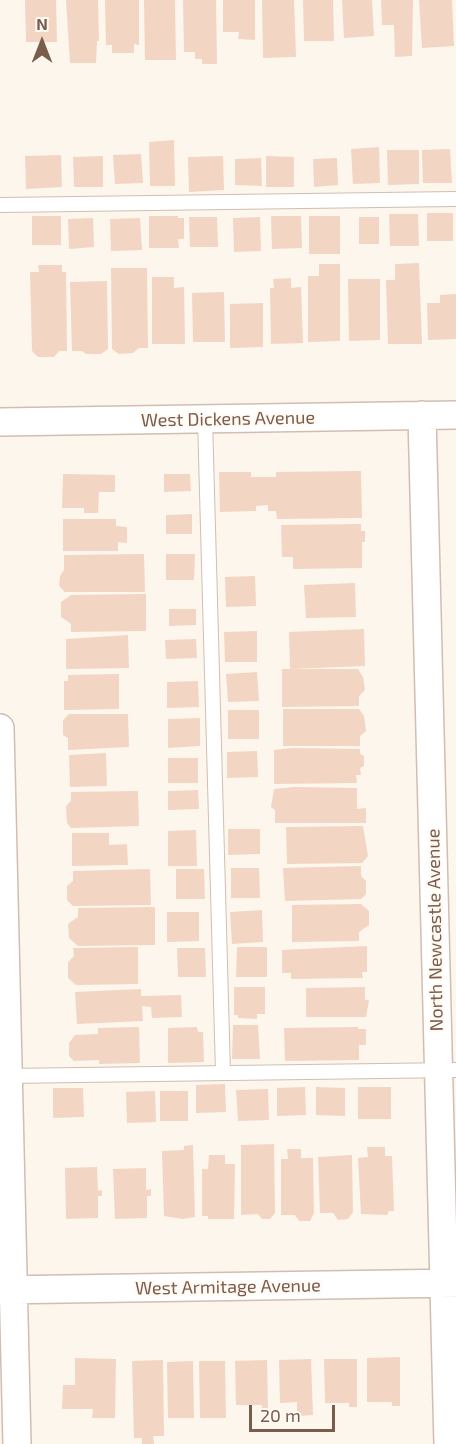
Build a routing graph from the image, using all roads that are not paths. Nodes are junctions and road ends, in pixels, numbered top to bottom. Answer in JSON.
{"nodes":[{"id":1,"x":456,"y":199,"type":"edge"},
{"id":2,"x":0,"y":205,"type":"edge"},
{"id":3,"x":422,"y":415,"type":"junction"},
{"id":4,"x":456,"y":415,"type":"edge"},
{"id":5,"x":206,"y":419,"type":"junction"},
{"id":6,"x":0,"y":422,"type":"edge"},
{"id":7,"x":0,"y":728,"type":"edge"},
{"id":8,"x":447,"y":1070,"type":"edge"},
{"id":9,"x":223,"y":1073,"type":"junction"},
{"id":10,"x":4,"y":1076,"type":"edge"},
{"id":11,"x":450,"y":1283,"type":"edge"},
{"id":12,"x":7,"y":1290,"type":"edge"},
{"id":13,"x":17,"y":1444,"type":"edge"},
{"id":14,"x":448,"y":1444,"type":"edge"}],
"edges":[{"from":1,"to":2,"type":"lane"},
{"from":3,"to":4,"type":"street","name":"West Dickens Avenue"},
{"from":3,"to":5,"type":"street","name":"West Dickens Avenue"},
{"from":3,"to":8,"type":"street","name":"North Newcastle Avenue"},
{"from":5,"to":6,"type":"street","name":"West Dickens Avenue"},
{"from":5,"to":9,"type":"lane"},
{"from":7,"to":10,"type":"street"},
{"from":8,"to":9,"type":"lane"},
{"from":8,"to":11,"type":"street","name":"North Newcastle Avenue"},
{"from":9,"to":10,"type":"lane"},
{"from":10,"to":12,"type":"street"},
{"from":11,"to":12,"type":"street","name":"West Armitage Avenue"},
{"from":11,"to":14,"type":"street","name":"North Newcastle Avenue"},
{"from":12,"to":13,"type":"street"}]}
